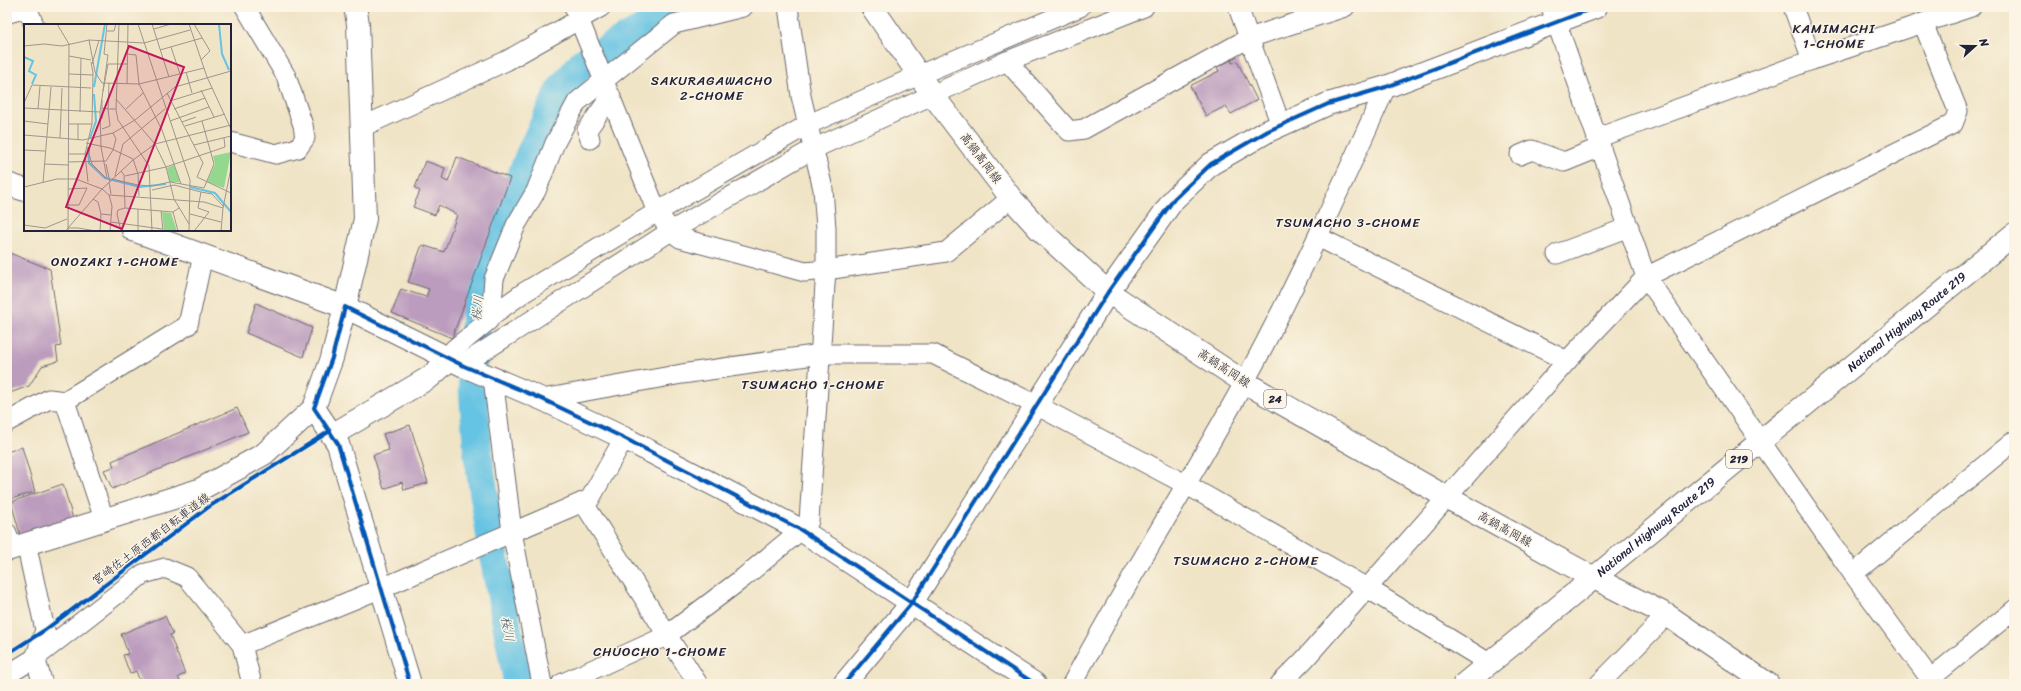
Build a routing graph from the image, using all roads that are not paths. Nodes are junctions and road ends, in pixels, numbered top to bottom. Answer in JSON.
{"nodes":[{"id":1,"x":26,"y":7,"type":"edge"},
{"id":2,"x":245,"y":7,"type":"edge"},
{"id":3,"x":355,"y":7,"type":"edge"},
{"id":4,"x":601,"y":7,"type":"edge"},
{"id":5,"x":743,"y":7,"type":"edge"},
{"id":6,"x":788,"y":7,"type":"edge"},
{"id":7,"x":872,"y":7,"type":"edge"},
{"id":8,"x":1080,"y":7,"type":"edge"},
{"id":9,"x":1144,"y":7,"type":"edge"},
{"id":10,"x":1238,"y":7,"type":"edge"},
{"id":11,"x":1345,"y":7,"type":"edge"},
{"id":12,"x":1596,"y":7,"type":"edge"},
{"id":13,"x":1793,"y":7,"type":"edge"},
{"id":14,"x":1971,"y":7,"type":"edge"},
{"id":15,"x":7,"y":12,"type":"edge"},
{"id":16,"x":1553,"y":14,"type":"edge"},
{"id":17,"x":578,"y":17,"type":"edge"},
{"id":18,"x":34,"y":24,"type":"edge"},
{"id":19,"x":1923,"y":24,"type":"junction"},
{"id":20,"x":1249,"y":38,"type":"junction"},
{"id":21,"x":1812,"y":60,"type":"junction"},
{"id":22,"x":1007,"y":61,"type":"junction"},
{"id":23,"x":919,"y":74,"type":"junction"},
{"id":24,"x":605,"y":83,"type":"junction"},
{"id":25,"x":1386,"y":86,"type":"junction"},
{"id":26,"x":932,"y":94,"type":"junction"},
{"id":27,"x":807,"y":125,"type":"junction"},
{"id":28,"x":1281,"y":125,"type":"junction"},
{"id":29,"x":362,"y":127,"type":"junction"},
{"id":30,"x":590,"y":139,"type":"dead end"},
{"id":31,"x":231,"y":142,"type":"edge"},
{"id":32,"x":1599,"y":143,"type":"junction"},
{"id":33,"x":813,"y":149,"type":"junction"},
{"id":34,"x":1520,"y":155,"type":"dead end"},
{"id":35,"x":7,"y":184,"type":"edge"},
{"id":36,"x":24,"y":190,"type":"edge"},
{"id":37,"x":1011,"y":198,"type":"junction"},
{"id":38,"x":657,"y":212,"type":"junction"},
{"id":39,"x":1629,"y":227,"type":"junction"},
{"id":40,"x":136,"y":231,"type":"edge"},
{"id":41,"x":671,"y":231,"type":"junction"},
{"id":42,"x":2014,"y":234,"type":"edge"},
{"id":43,"x":1318,"y":237,"type":"junction"},
{"id":44,"x":1558,"y":254,"type":"dead end"},
{"id":45,"x":203,"y":256,"type":"junction"},
{"id":46,"x":826,"y":270,"type":"junction"},
{"id":47,"x":1646,"y":277,"type":"junction"},
{"id":48,"x":1108,"y":292,"type":"junction"},
{"id":49,"x":345,"y":307,"type":"junction"},
{"id":50,"x":489,"y":318,"type":"junction"},
{"id":51,"x":821,"y":354,"type":"junction"},
{"id":52,"x":458,"y":360,"type":"junction"},
{"id":53,"x":1567,"y":361,"type":"junction"},
{"id":54,"x":490,"y":376,"type":"junction"},
{"id":55,"x":1244,"y":382,"type":"junction"},
{"id":56,"x":542,"y":399,"type":"junction"},
{"id":57,"x":65,"y":401,"type":"junction"},
{"id":58,"x":1036,"y":405,"type":"junction"},
{"id":59,"x":314,"y":408,"type":"junction"},
{"id":60,"x":7,"y":422,"type":"edge"},
{"id":61,"x":332,"y":435,"type":"junction"},
{"id":62,"x":624,"y":438,"type":"junction"},
{"id":63,"x":1760,"y":441,"type":"junction"},
{"id":64,"x":2014,"y":441,"type":"edge"},
{"id":65,"x":1187,"y":485,"type":"junction"},
{"id":66,"x":1446,"y":497,"type":"junction"},
{"id":67,"x":583,"y":502,"type":"junction"},
{"id":68,"x":104,"y":519,"type":"junction"},
{"id":69,"x":800,"y":530,"type":"junction"},
{"id":70,"x":509,"y":533,"type":"junction"},
{"id":71,"x":13,"y":544,"type":"edge"},
{"id":72,"x":1853,"y":574,"type":"junction"},
{"id":73,"x":1594,"y":578,"type":"junction"},
{"id":74,"x":382,"y":588,"type":"junction"},
{"id":75,"x":1366,"y":588,"type":"junction"},
{"id":76,"x":911,"y":604,"type":"junction"},
{"id":77,"x":2014,"y":610,"type":"edge"},
{"id":78,"x":1667,"y":615,"type":"junction"},
{"id":79,"x":666,"y":636,"type":"junction"},
{"id":80,"x":242,"y":645,"type":"junction"},
{"id":81,"x":35,"y":658,"type":"junction"},
{"id":82,"x":1489,"y":663,"type":"junction"},
{"id":83,"x":7,"y":674,"type":"edge"},
{"id":84,"x":1932,"y":682,"type":"edge"},
{"id":85,"x":43,"y":684,"type":"edge"},
{"id":86,"x":252,"y":684,"type":"edge"},
{"id":87,"x":410,"y":684,"type":"edge"},
{"id":88,"x":542,"y":684,"type":"edge"},
{"id":89,"x":561,"y":684,"type":"edge"},
{"id":90,"x":698,"y":684,"type":"edge"},
{"id":91,"x":844,"y":684,"type":"edge"},
{"id":92,"x":1035,"y":684,"type":"edge"},
{"id":93,"x":1072,"y":684,"type":"edge"},
{"id":94,"x":1280,"y":684,"type":"edge"},
{"id":95,"x":1464,"y":684,"type":"edge"},
{"id":96,"x":1599,"y":684,"type":"edge"},
{"id":97,"x":1768,"y":684,"type":"edge"}],
"edges":[{"from":1,"to":15,"type":"main road"},
{"from":1,"to":18,"type":"street"},
{"from":2,"to":31,"type":"street"},
{"from":3,"to":29,"type":"main road"},
{"from":4,"to":17,"type":"street"},
{"from":5,"to":24,"type":"street"},
{"from":6,"to":27,"type":"street"},
{"from":7,"to":23,"type":"main road","name":"高鍋高岡線","number":"24"},
{"from":8,"to":23,"type":"street"},
{"from":9,"to":22,"type":"street"},
{"from":10,"to":20,"type":"street"},
{"from":11,"to":20,"type":"street"},
{"from":12,"to":16,"type":"main road"},
{"from":13,"to":21,"type":"street"},
{"from":14,"to":19,"type":"street"},
{"from":16,"to":25,"type":"main road"},
{"from":16,"to":32,"type":"street"},
{"from":17,"to":24,"type":"street"},
{"from":17,"to":29,"type":"street"},
{"from":19,"to":21,"type":"street"},
{"from":19,"to":47,"type":"street"},
{"from":20,"to":22,"type":"street"},
{"from":20,"to":28,"type":"street"},
{"from":21,"to":32,"type":"street"},
{"from":22,"to":26,"type":"street"},
{"from":23,"to":26,"type":"main road","name":"高鍋高岡線","number":"24"},
{"from":23,"to":27,"type":"street"},
{"from":24,"to":30,"type":"street"},
{"from":24,"to":38,"type":"street"},
{"from":24,"to":50,"type":"street"},
{"from":25,"to":28,"type":"main road"},
{"from":25,"to":43,"type":"street"},
{"from":26,"to":33,"type":"street"},
{"from":26,"to":37,"type":"main road","name":"高鍋高岡線","number":"24"},
{"from":27,"to":33,"type":"street"},
{"from":27,"to":38,"type":"street"},
{"from":28,"to":48,"type":"main road"},
{"from":29,"to":49,"type":"main road"},
{"from":32,"to":34,"type":"street"},
{"from":32,"to":39,"type":"street"},
{"from":33,"to":41,"type":"street"},
{"from":33,"to":46,"type":"street"},
{"from":35,"to":36,"type":"main road"},
{"from":37,"to":46,"type":"street"},
{"from":37,"to":48,"type":"main road","name":"高鍋高岡線","number":"24"},
{"from":38,"to":41,"type":"street"},
{"from":38,"to":50,"type":"street"},
{"from":39,"to":44,"type":"street"},
{"from":39,"to":47,"type":"street"},
{"from":40,"to":45,"type":"main road"},
{"from":41,"to":46,"type":"street"},
{"from":41,"to":52,"type":"street"},
{"from":42,"to":63,"type":"main road","name":"National Highway Route 219","number":"219"},
{"from":43,"to":53,"type":"street"},
{"from":43,"to":55,"type":"street"},
{"from":45,"to":49,"type":"main road"},
{"from":45,"to":57,"type":"street"},
{"from":46,"to":51,"type":"street"},
{"from":47,"to":53,"type":"street"},
{"from":47,"to":63,"type":"street"},
{"from":48,"to":55,"type":"main road","name":"高鍋高岡線","number":"24"},
{"from":48,"to":58,"type":"main road"},
{"from":49,"to":52,"type":"main road"},
{"from":49,"to":59,"type":"main road"},
{"from":50,"to":52,"type":"street"},
{"from":51,"to":56,"type":"street"},
{"from":51,"to":58,"type":"street"},
{"from":51,"to":69,"type":"street"},
{"from":52,"to":54,"type":"main road"},
{"from":52,"to":61,"type":"main road"},
{"from":53,"to":66,"type":"street"},
{"from":54,"to":56,"type":"main road"},
{"from":54,"to":70,"type":"street"},
{"from":55,"to":65,"type":"street"},
{"from":55,"to":66,"type":"main road","name":"高鍋高岡線","number":"24"},
{"from":56,"to":62,"type":"main road"},
{"from":57,"to":60,"type":"street"},
{"from":57,"to":68,"type":"street"},
{"from":58,"to":65,"type":"street"},
{"from":58,"to":76,"type":"main road"},
{"from":59,"to":61,"type":"main road"},
{"from":59,"to":68,"type":"main road"},
{"from":61,"to":74,"type":"main road"},
{"from":62,"to":67,"type":"street"},
{"from":62,"to":69,"type":"main road"},
{"from":63,"to":72,"type":"street"},
{"from":63,"to":73,"type":"main road","name":"National Highway Route 219","number":"219"},
{"from":64,"to":72,"type":"street"},
{"from":65,"to":75,"type":"street"},
{"from":65,"to":93,"type":"street"},
{"from":66,"to":73,"type":"main road","name":"高鍋高岡線","number":"24"},
{"from":66,"to":75,"type":"street"},
{"from":67,"to":70,"type":"street"},
{"from":67,"to":79,"type":"street"},
{"from":68,"to":71,"type":"main road"},
{"from":69,"to":76,"type":"main road"},
{"from":69,"to":79,"type":"street"},
{"from":70,"to":74,"type":"street"},
{"from":70,"to":88,"type":"street"},
{"from":71,"to":81,"type":"street"},
{"from":72,"to":84,"type":"street"},
{"from":73,"to":78,"type":"main road","name":"高鍋高岡線","number":"24"},
{"from":73,"to":82,"type":"main road","name":"National Highway Route 219","number":"219"},
{"from":74,"to":80,"type":"street"},
{"from":74,"to":87,"type":"main road"},
{"from":75,"to":82,"type":"street"},
{"from":75,"to":94,"type":"street"},
{"from":76,"to":91,"type":"main road"},
{"from":76,"to":92,"type":"main road"},
{"from":77,"to":84,"type":"street"},
{"from":78,"to":96,"type":"street"},
{"from":78,"to":97,"type":"main road","name":"高鍋高岡線","number":"24"},
{"from":79,"to":89,"type":"street"},
{"from":79,"to":90,"type":"street"},
{"from":80,"to":81,"type":"street"},
{"from":80,"to":86,"type":"street"},
{"from":81,"to":83,"type":"street"},
{"from":81,"to":85,"type":"street"},
{"from":82,"to":95,"type":"main road","name":"National Highway Route 219","number":"219"}]}
